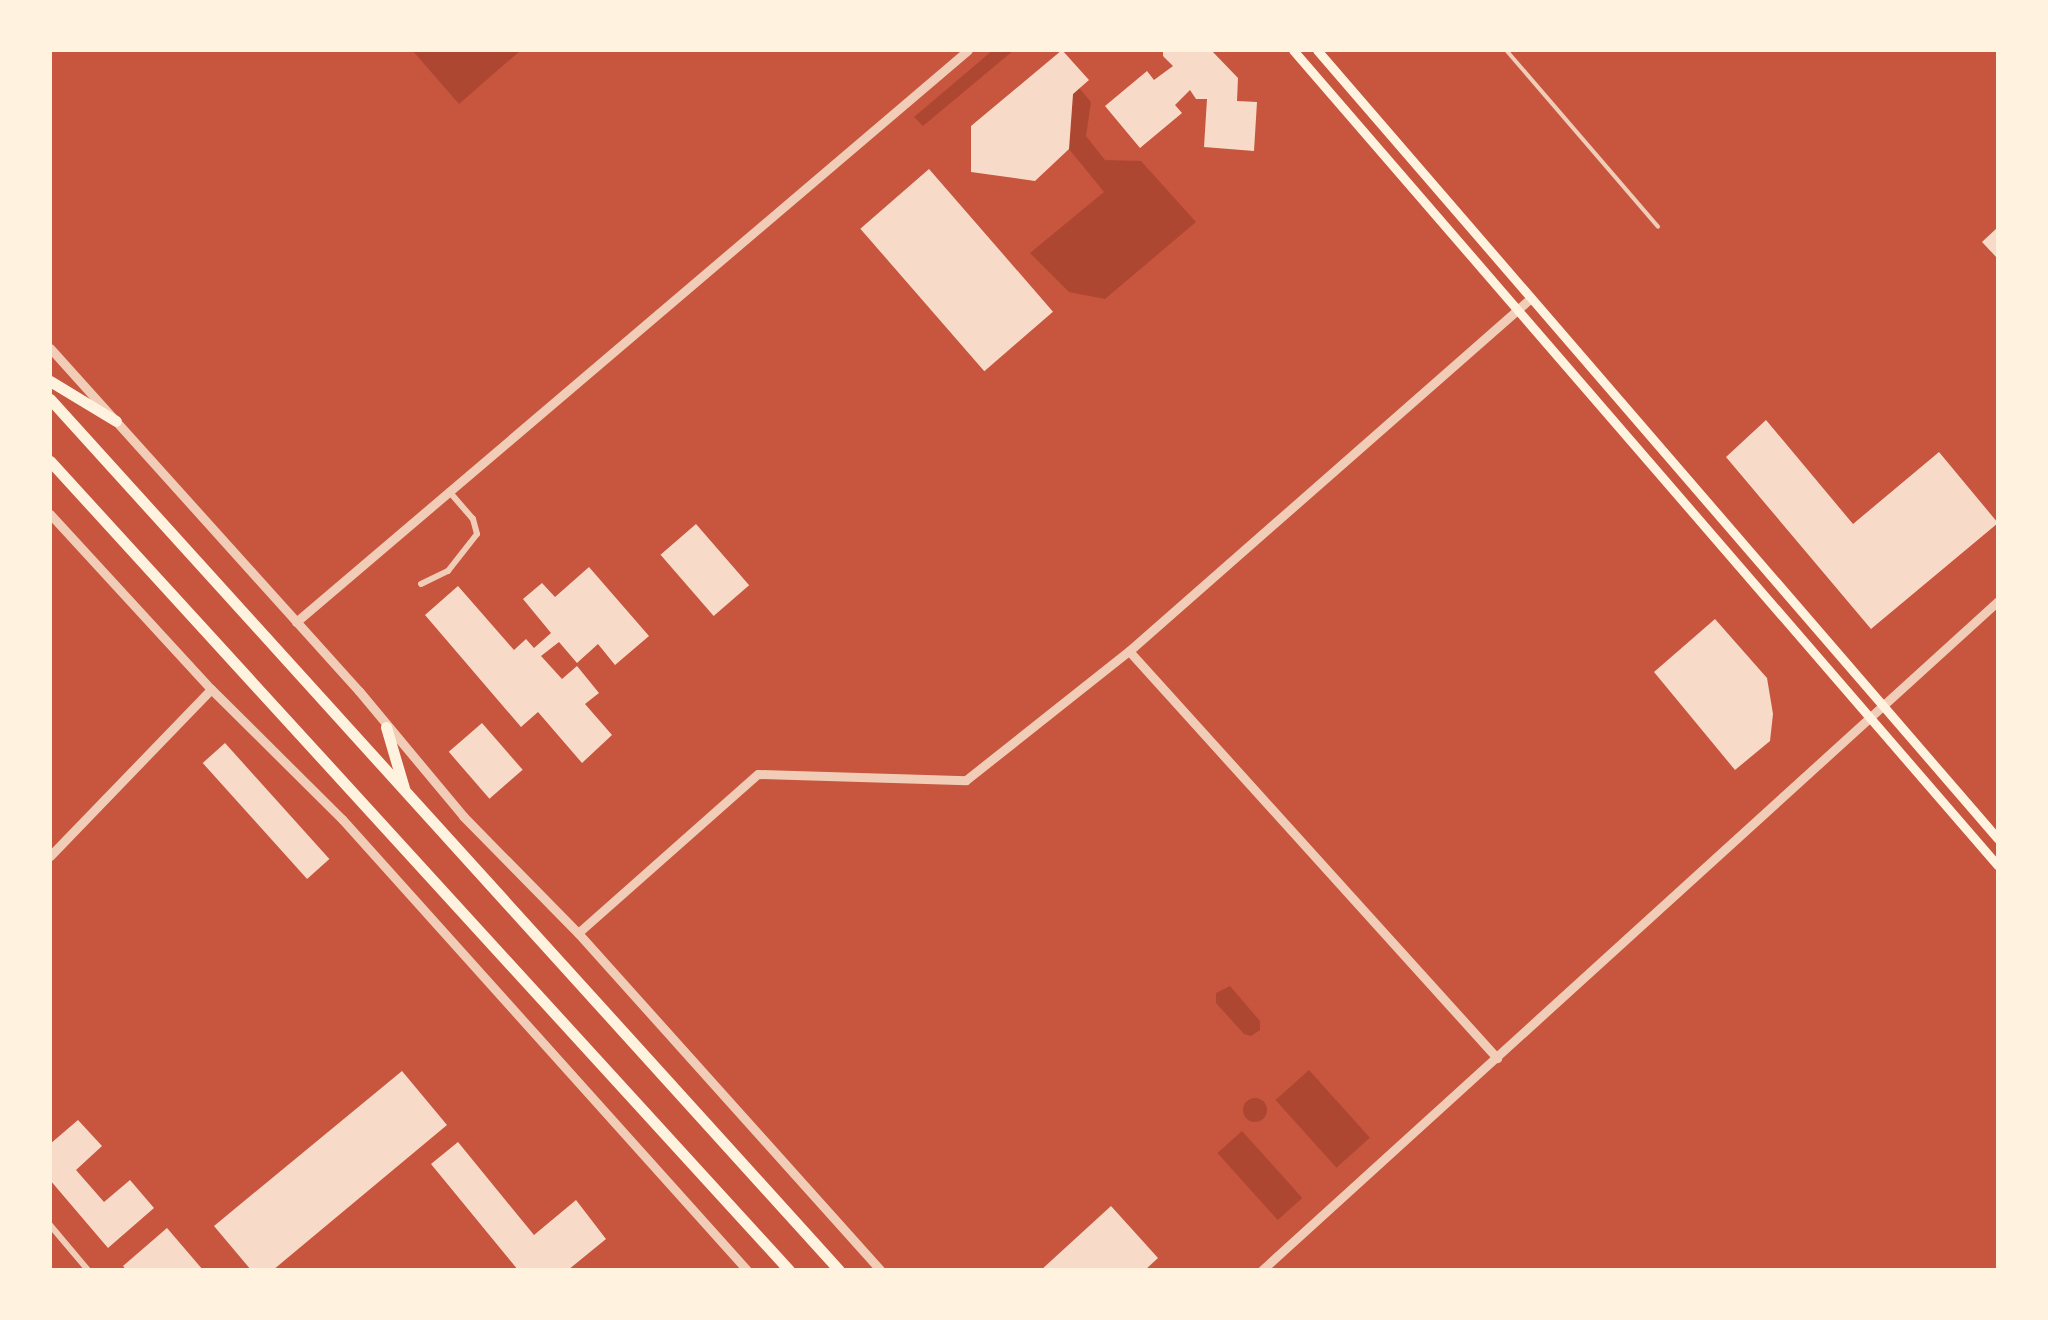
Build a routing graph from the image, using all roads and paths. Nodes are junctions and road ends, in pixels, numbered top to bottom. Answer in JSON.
{"nodes":[{"id":1,"x":968,"y":50,"type":"edge"},
{"id":2,"x":1294,"y":50,"type":"edge"},
{"id":3,"x":1317,"y":50,"type":"edge"},
{"id":4,"x":1506,"y":50,"type":"edge"},
{"id":5,"x":1658,"y":227,"type":"dead end"},
{"id":6,"x":1531,"y":298,"type":"junction"},
{"id":7,"x":1517,"y":310,"type":"junction"},
{"id":8,"x":50,"y":348,"type":"edge"},
{"id":9,"x":50,"y":381,"type":"edge"},
{"id":10,"x":50,"y":399,"type":"edge"},
{"id":11,"x":116,"y":421,"type":"junction"},
{"id":12,"x":50,"y":461,"type":"edge"},
{"id":13,"x":449,"y":491,"type":"junction"},
{"id":14,"x":50,"y":514,"type":"edge"},
{"id":15,"x":421,"y":584,"type":"dead end"},
{"id":16,"x":1998,"y":602,"type":"edge"},
{"id":17,"x":296,"y":622,"type":"junction"},
{"id":18,"x":1129,"y":651,"type":"junction"},
{"id":19,"x":211,"y":688,"type":"junction"},
{"id":20,"x":1883,"y":706,"type":"junction"},
{"id":21,"x":1869,"y":719,"type":"junction"},
{"id":22,"x":386,"y":726,"type":"junction"},
{"id":23,"x":406,"y":792,"type":"junction"},
{"id":24,"x":1998,"y":840,"type":"edge"},
{"id":25,"x":50,"y":856,"type":"edge"},
{"id":26,"x":1998,"y":866,"type":"edge"},
{"id":27,"x":578,"y":934,"type":"junction"},
{"id":28,"x":1497,"y":1058,"type":"junction"},
{"id":29,"x":50,"y":1225,"type":"edge"},
{"id":30,"x":88,"y":1270,"type":"edge"},
{"id":31,"x":747,"y":1270,"type":"edge"},
{"id":32,"x":788,"y":1270,"type":"edge"},
{"id":33,"x":839,"y":1270,"type":"edge"},
{"id":34,"x":880,"y":1270,"type":"edge"},
{"id":35,"x":1262,"y":1270,"type":"edge"}],
"edges":[{"from":1,"to":13,"type":"street"},
{"from":2,"to":7,"type":"main road"},
{"from":3,"to":6,"type":"main road"},
{"from":4,"to":5,"type":"lane"},
{"from":6,"to":7,"type":"street"},
{"from":6,"to":20,"type":"main road"},
{"from":7,"to":18,"type":"street"},
{"from":7,"to":21,"type":"main road"},
{"from":8,"to":11,"type":"street"},
{"from":9,"to":11,"type":"highway"},
{"from":10,"to":23,"type":"highway"},
{"from":11,"to":17,"type":"street"},
{"from":12,"to":32,"type":"highway"},
{"from":13,"to":15,"type":"street"},
{"from":13,"to":17,"type":"street"},
{"from":14,"to":19,"type":"street"},
{"from":16,"to":20,"type":"street"},
{"from":17,"to":22,"type":"street"},
{"from":18,"to":27,"type":"street"},
{"from":18,"to":28,"type":"street"},
{"from":19,"to":25,"type":"street"},
{"from":19,"to":31,"type":"street"},
{"from":20,"to":21,"type":"street"},
{"from":20,"to":24,"type":"main road"},
{"from":21,"to":26,"type":"main road"},
{"from":21,"to":28,"type":"street"},
{"from":22,"to":23,"type":"highway"},
{"from":22,"to":27,"type":"street"},
{"from":23,"to":33,"type":"highway"},
{"from":27,"to":34,"type":"street"},
{"from":28,"to":35,"type":"street"},
{"from":29,"to":30,"type":"street"}]}
